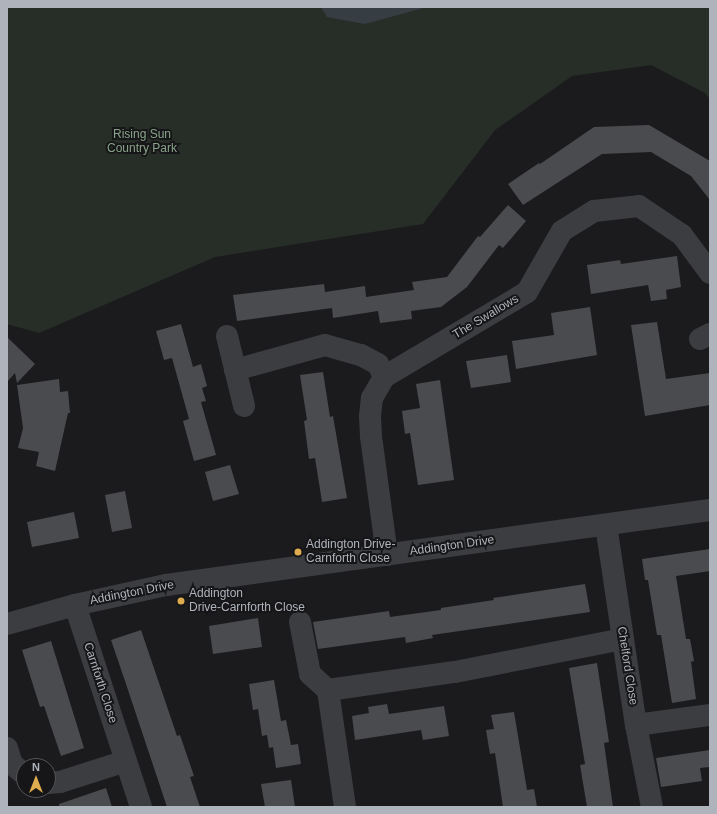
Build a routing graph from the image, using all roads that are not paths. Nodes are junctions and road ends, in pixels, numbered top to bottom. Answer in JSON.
{"nodes":[{"id":1,"x":710,"y":273,"type":"edge"},
{"id":2,"x":227,"y":336,"type":"dead end"},
{"id":3,"x":235,"y":370,"type":"junction"},
{"id":4,"x":384,"y":377,"type":"junction"},
{"id":5,"x":244,"y":406,"type":"dead end"},
{"id":6,"x":710,"y":510,"type":"edge"},
{"id":7,"x":606,"y":525,"type":"junction"},
{"id":8,"x":387,"y":555,"type":"junction"},
{"id":9,"x":75,"y":605,"type":"junction"},
{"id":10,"x":300,"y":622,"type":"dead end"},
{"id":11,"x":7,"y":624,"type":"edge"},
{"id":12,"x":623,"y":639,"type":"junction"},
{"id":13,"x":328,"y":690,"type":"junction"},
{"id":14,"x":710,"y":715,"type":"edge"},
{"id":15,"x":636,"y":725,"type":"junction"},
{"id":16,"x":7,"y":748,"type":"edge"},
{"id":17,"x":126,"y":761,"type":"junction"},
{"id":18,"x":16,"y":767,"type":"edge"},
{"id":19,"x":56,"y":782,"type":"edge"},
{"id":20,"x":141,"y":807,"type":"edge"},
{"id":21,"x":345,"y":807,"type":"edge"},
{"id":22,"x":652,"y":807,"type":"edge"}],
"edges":[{"from":1,"to":4,"type":"street","name":"The Swallows"},
{"from":2,"to":3,"type":"street"},
{"from":3,"to":4,"type":"street"},
{"from":3,"to":5,"type":"street"},
{"from":4,"to":8,"type":"street","name":"The Swallows"},
{"from":6,"to":7,"type":"street","name":"Addington Drive"},
{"from":7,"to":8,"type":"street","name":"Addington Drive"},
{"from":7,"to":12,"type":"street","name":"Chelford Close"},
{"from":8,"to":9,"type":"street","name":"Addington Drive"},
{"from":9,"to":11,"type":"street","name":"Addington Drive"},
{"from":9,"to":17,"type":"street","name":"Carnforth Close"},
{"from":10,"to":13,"type":"street"},
{"from":12,"to":13,"type":"street"},
{"from":12,"to":15,"type":"street","name":"Chelford Close"},
{"from":13,"to":21,"type":"street"},
{"from":14,"to":15,"type":"street"},
{"from":15,"to":22,"type":"street","name":"Chelford Close"},
{"from":16,"to":18,"type":"street"},
{"from":17,"to":19,"type":"street"},
{"from":17,"to":20,"type":"street","name":"Carnforth Close"}]}
